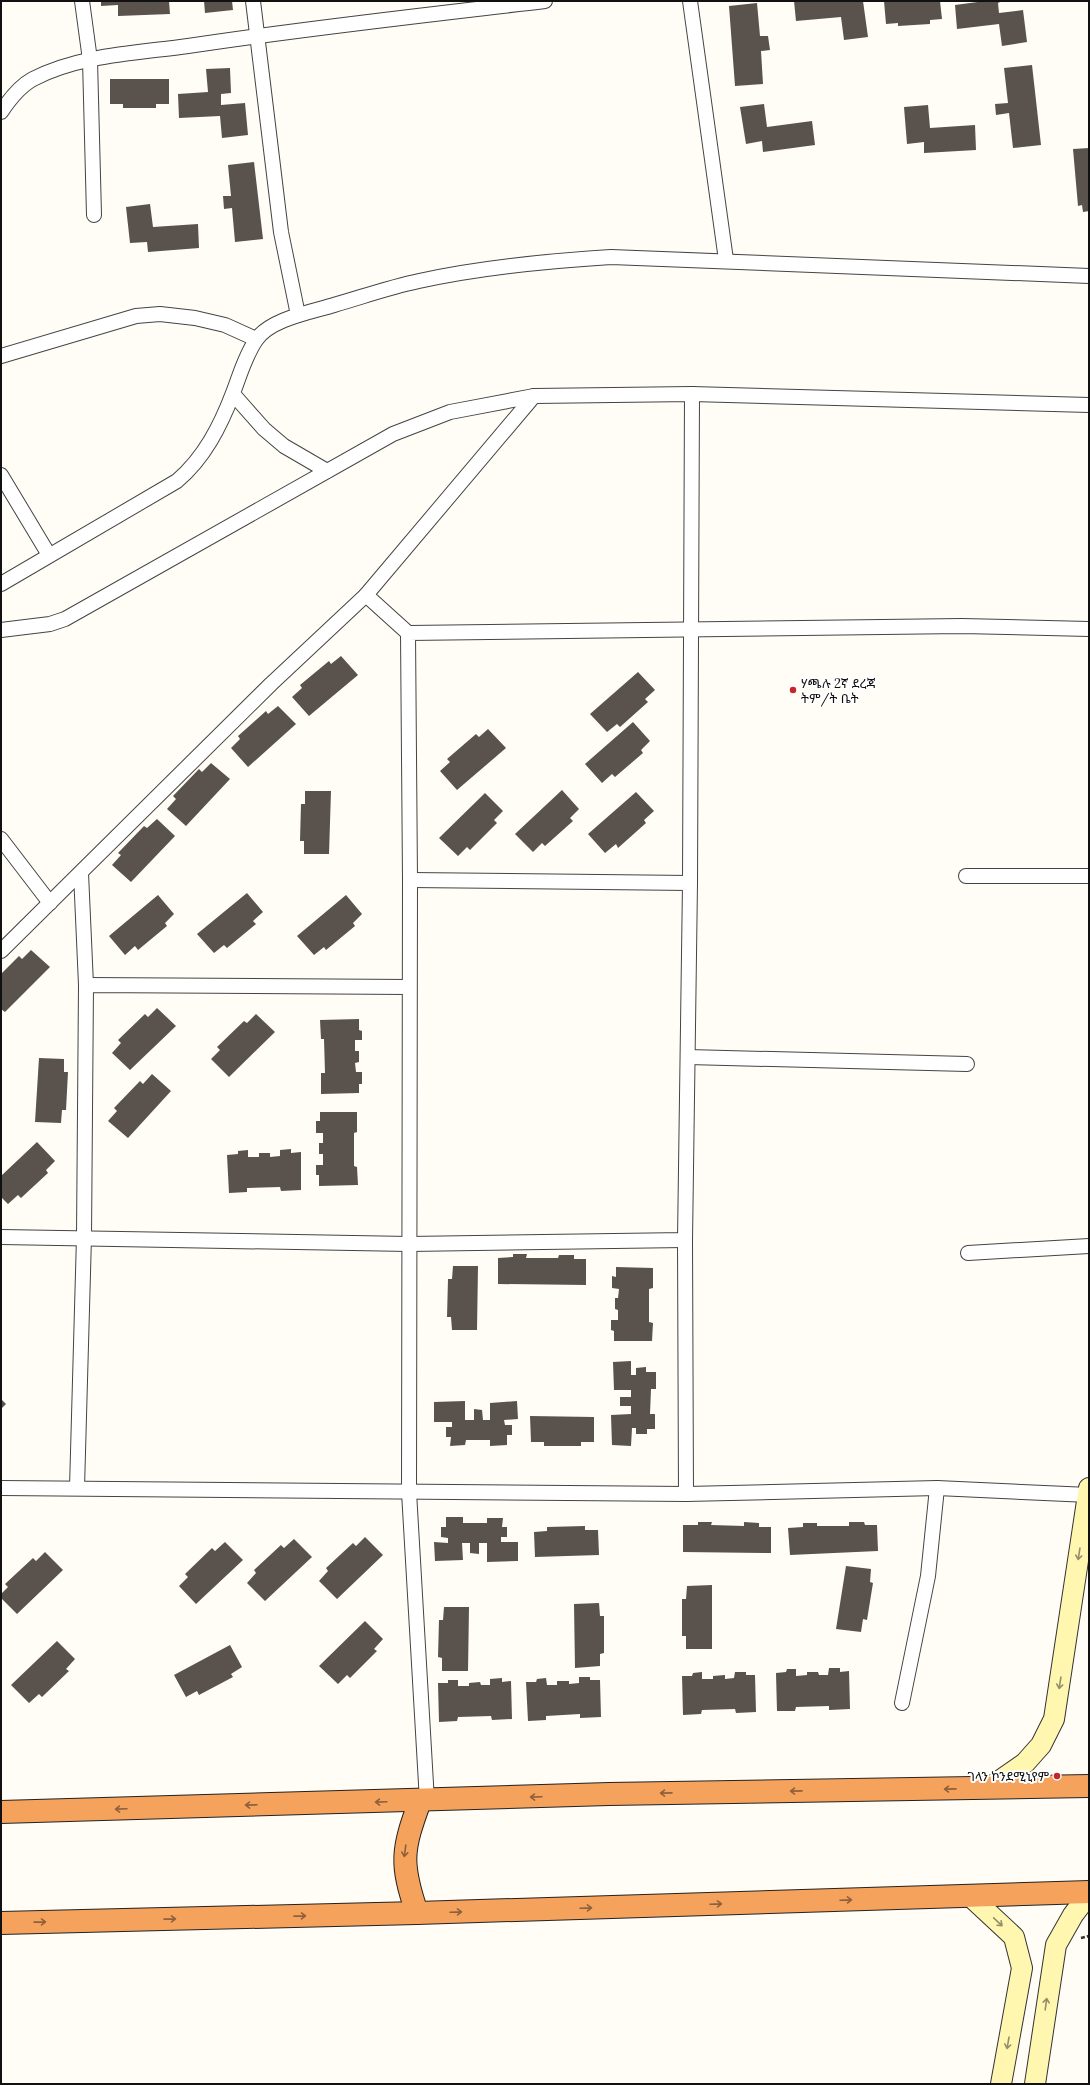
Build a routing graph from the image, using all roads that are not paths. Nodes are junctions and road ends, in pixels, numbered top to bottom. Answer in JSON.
{"nodes":[{"id":1,"x":82,"y":1,"type":"edge"},
{"id":2,"x":253,"y":1,"type":"edge"},
{"id":3,"x":545,"y":1,"type":"edge"},
{"id":4,"x":690,"y":1,"type":"edge"},
{"id":5,"x":258,"y":35,"type":"junction"},
{"id":6,"x":90,"y":60,"type":"junction"},
{"id":7,"x":1,"y":112,"type":"edge"},
{"id":8,"x":94,"y":215,"type":"dead end"},
{"id":9,"x":726,"y":260,"type":"junction"},
{"id":10,"x":1089,"y":276,"type":"edge"},
{"id":11,"x":298,"y":315,"type":"junction"},
{"id":12,"x":256,"y":339,"type":"junction"},
{"id":13,"x":1,"y":356,"type":"edge"},
{"id":14,"x":233,"y":394,"type":"junction"},
{"id":15,"x":692,"y":394,"type":"junction"},
{"id":16,"x":534,"y":396,"type":"junction"},
{"id":17,"x":1089,"y":405,"type":"edge"},
{"id":18,"x":327,"y":471,"type":"junction"},
{"id":19,"x":1,"y":475,"type":"edge"},
{"id":20,"x":49,"y":555,"type":"junction"},
{"id":21,"x":1,"y":584,"type":"edge"},
{"id":22,"x":366,"y":595,"type":"junction"},
{"id":23,"x":1089,"y":629,"type":"edge"},
{"id":24,"x":1,"y":630,"type":"edge"},
{"id":25,"x":691,"y":630,"type":"junction"},
{"id":26,"x":408,"y":633,"type":"junction"},
{"id":27,"x":1,"y":839,"type":"edge"},
{"id":28,"x":80,"y":873,"type":"junction"},
{"id":29,"x":966,"y":876,"type":"dead end"},
{"id":30,"x":1089,"y":876,"type":"edge"},
{"id":31,"x":410,"y":880,"type":"junction"},
{"id":32,"x":690,"y":884,"type":"junction"},
{"id":33,"x":50,"y":903,"type":"junction"},
{"id":34,"x":1,"y":951,"type":"edge"},
{"id":35,"x":86,"y":985,"type":"junction"},
{"id":36,"x":409,"y":988,"type":"junction"},
{"id":37,"x":688,"y":1058,"type":"junction"},
{"id":38,"x":967,"y":1064,"type":"dead end"},
{"id":39,"x":1,"y":1237,"type":"edge"},
{"id":40,"x":84,"y":1237,"type":"junction"},
{"id":41,"x":685,"y":1240,"type":"junction"},
{"id":42,"x":408,"y":1244,"type":"junction"},
{"id":43,"x":1089,"y":1246,"type":"edge"},
{"id":44,"x":968,"y":1253,"type":"dead end"},
{"id":45,"x":1,"y":1488,"type":"edge"},
{"id":46,"x":77,"y":1488,"type":"junction"},
{"id":47,"x":937,"y":1488,"type":"junction"},
{"id":48,"x":409,"y":1492,"type":"junction"},
{"id":49,"x":1089,"y":1493,"type":"edge"},
{"id":50,"x":686,"y":1494,"type":"junction"},
{"id":51,"x":902,"y":1702,"type":"dead end"},
{"id":52,"x":1089,"y":1786,"type":"edge"},
{"id":53,"x":989,"y":1788,"type":"junction"},
{"id":54,"x":424,"y":1801,"type":"junction"},
{"id":55,"x":1,"y":1812,"type":"edge"},
{"id":56,"x":1089,"y":1893,"type":"edge"},
{"id":57,"x":970,"y":1896,"type":"junction"},
{"id":58,"x":417,"y":1913,"type":"junction"},
{"id":59,"x":1,"y":1923,"type":"edge"},
{"id":60,"x":1001,"y":2084,"type":"edge"},
{"id":61,"x":1035,"y":2084,"type":"edge"}],
"edges":[{"from":1,"to":6,"type":"street"},
{"from":2,"to":5,"type":"street"},
{"from":3,"to":5,"type":"street"},
{"from":4,"to":9,"type":"street"},
{"from":5,"to":6,"type":"street"},
{"from":5,"to":11,"type":"street"},
{"from":6,"to":7,"type":"street"},
{"from":6,"to":8,"type":"street"},
{"from":9,"to":10,"type":"street"},
{"from":9,"to":11,"type":"street"},
{"from":11,"to":12,"type":"street"},
{"from":12,"to":13,"type":"street"},
{"from":12,"to":14,"type":"street"},
{"from":14,"to":18,"type":"street"},
{"from":14,"to":20,"type":"street"},
{"from":15,"to":16,"type":"street"},
{"from":15,"to":17,"type":"street"},
{"from":15,"to":25,"type":"street"},
{"from":16,"to":18,"type":"street"},
{"from":16,"to":22,"type":"street"},
{"from":18,"to":24,"type":"street"},
{"from":19,"to":20,"type":"street"},
{"from":20,"to":21,"type":"street"},
{"from":22,"to":26,"type":"street"},
{"from":22,"to":28,"type":"street"},
{"from":23,"to":25,"type":"street"},
{"from":25,"to":26,"type":"street"},
{"from":25,"to":32,"type":"street"},
{"from":26,"to":31,"type":"street"},
{"from":27,"to":33,"type":"street"},
{"from":28,"to":33,"type":"street"},
{"from":28,"to":35,"type":"street"},
{"from":29,"to":30,"type":"street"},
{"from":31,"to":32,"type":"street"},
{"from":31,"to":36,"type":"street"},
{"from":32,"to":37,"type":"street"},
{"from":33,"to":34,"type":"street"},
{"from":35,"to":36,"type":"street"},
{"from":35,"to":40,"type":"street"},
{"from":36,"to":42,"type":"street"},
{"from":37,"to":38,"type":"street"},
{"from":37,"to":41,"type":"street"},
{"from":39,"to":40,"type":"street"},
{"from":40,"to":42,"type":"street"},
{"from":40,"to":46,"type":"street"},
{"from":41,"to":42,"type":"street"},
{"from":41,"to":50,"type":"street"},
{"from":42,"to":48,"type":"street"},
{"from":43,"to":44,"type":"street"},
{"from":45,"to":46,"type":"street"},
{"from":46,"to":48,"type":"street"},
{"from":47,"to":49,"type":"street"},
{"from":47,"to":50,"type":"street"},
{"from":47,"to":51,"type":"street"},
{"from":48,"to":50,"type":"street"},
{"from":48,"to":54,"type":"street"},
{"from":49,"to":53,"type":"street","one_way":true},
{"from":52,"to":53,"type":"highway"},
{"from":53,"to":54,"type":"highway","one_way":true},
{"from":54,"to":55,"type":"highway","one_way":true},
{"from":54,"to":58,"type":"highway","one_way":true},
{"from":56,"to":57,"type":"highway"},
{"from":61,"to":56,"type":"street","one_way":true},
{"from":58,"to":57,"type":"highway","one_way":true},
{"from":57,"to":60,"type":"street","one_way":true},
{"from":59,"to":58,"type":"highway","one_way":true}]}
